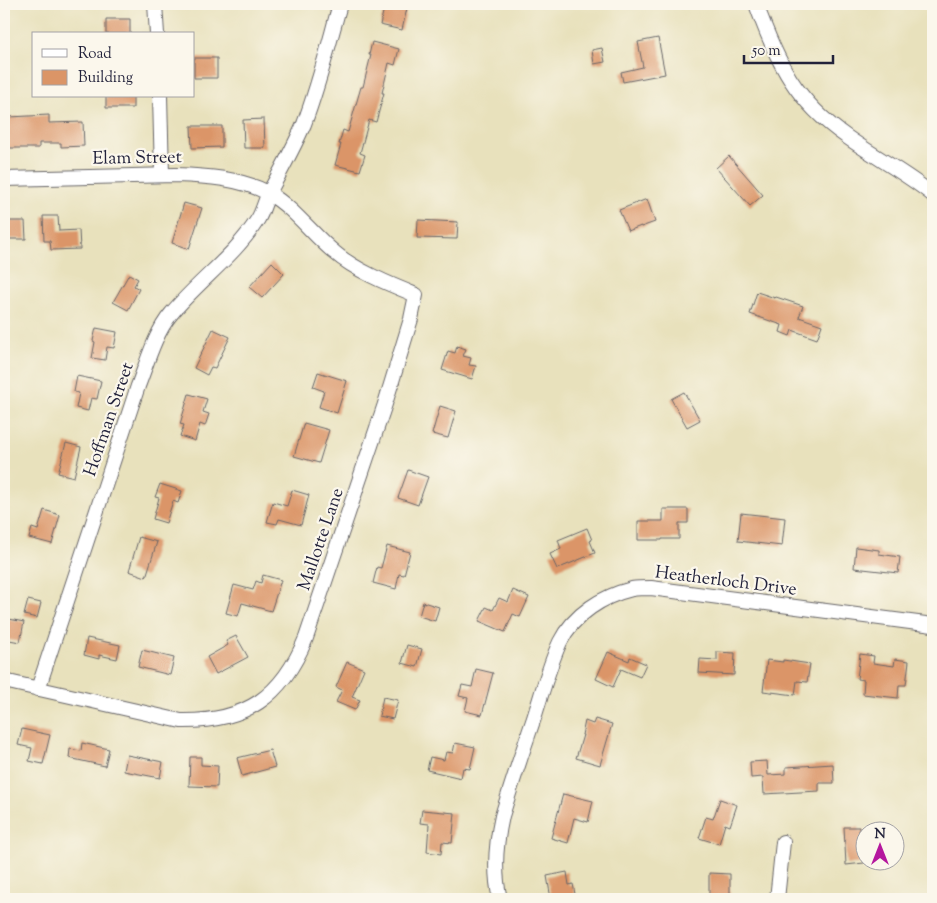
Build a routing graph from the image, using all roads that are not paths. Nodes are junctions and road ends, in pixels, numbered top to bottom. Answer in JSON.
{"nodes":[{"id":1,"x":155,"y":4,"type":"edge"},
{"id":2,"x":340,"y":4,"type":"edge"},
{"id":3,"x":756,"y":4,"type":"edge"},
{"id":4,"x":157,"y":32,"type":"edge"},
{"id":5,"x":160,"y":98,"type":"edge"},
{"id":6,"x":162,"y":175,"type":"junction"},
{"id":7,"x":4,"y":180,"type":"edge"},
{"id":8,"x":268,"y":194,"type":"junction"},
{"id":9,"x":933,"y":195,"type":"edge"},
{"id":10,"x":933,"y":625,"type":"edge"},
{"id":11,"x":4,"y":681,"type":"edge"},
{"id":12,"x":38,"y":689,"type":"junction"},
{"id":13,"x":783,"y":842,"type":"dead end"},
{"id":14,"x":500,"y":899,"type":"edge"},
{"id":15,"x":777,"y":899,"type":"edge"}],
"edges":[{"from":1,"to":4,"type":"street"},
{"from":2,"to":8,"type":"street","name":"Hoffman Street"},
{"from":3,"to":9,"type":"street"},
{"from":5,"to":6,"type":"street"},
{"from":6,"to":7,"type":"street","name":"Elam Street"},
{"from":6,"to":8,"type":"street","name":"Elam Street"},
{"from":8,"to":12,"type":"street","name":"Hoffman Street"},
{"from":8,"to":12,"type":"street","name":"Mallotte Lane"},
{"from":10,"to":14,"type":"street","name":"Heatherloch Drive"},
{"from":11,"to":12,"type":"street","name":"Mallotte Lane"},
{"from":13,"to":15,"type":"street"}]}
